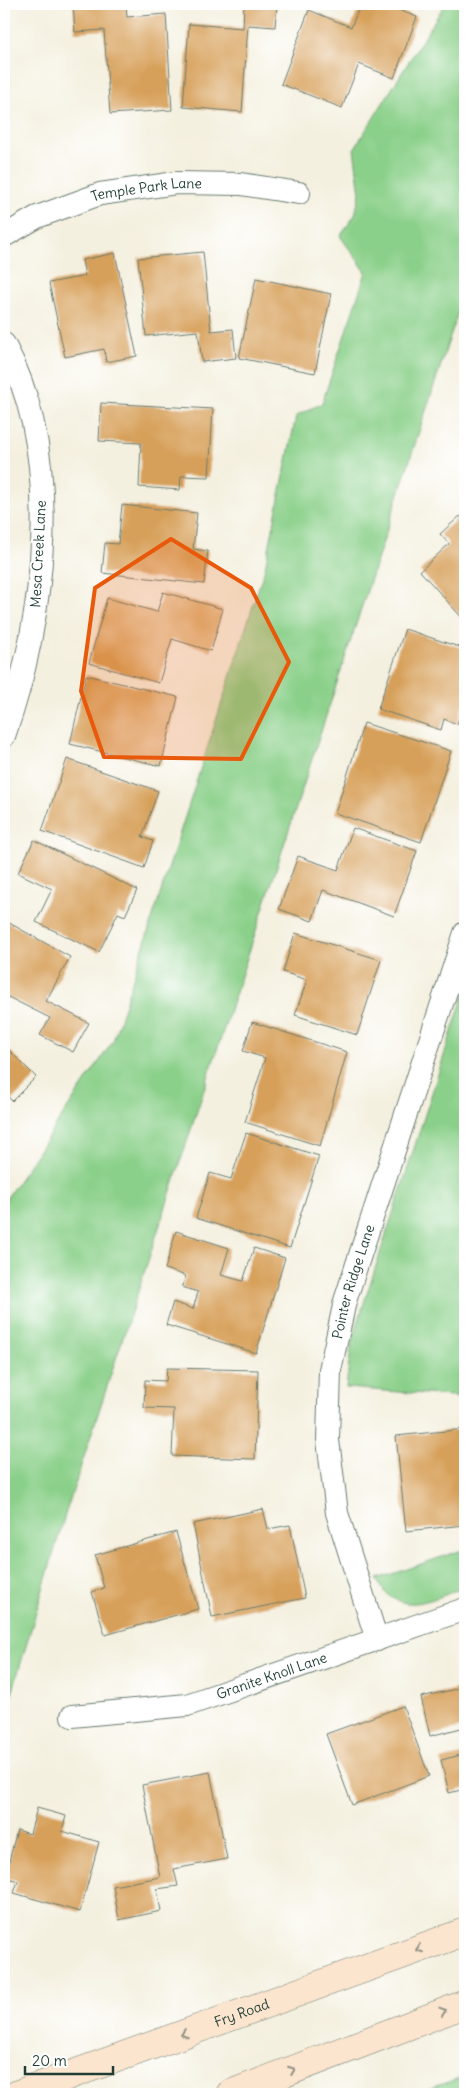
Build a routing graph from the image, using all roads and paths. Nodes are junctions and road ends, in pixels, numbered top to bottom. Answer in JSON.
{"nodes":[{"id":1,"x":298,"y":193,"type":"dead end"},
{"id":2,"x":4,"y":236,"type":"edge"},
{"id":3,"x":4,"y":344,"type":"edge"},
{"id":4,"x":4,"y":736,"type":"edge"},
{"id":5,"x":465,"y":933,"type":"edge"},
{"id":6,"x":465,"y":1609,"type":"edge"},
{"id":7,"x":376,"y":1640,"type":"junction"},
{"id":8,"x":72,"y":1716,"type":"dead end"},
{"id":9,"x":465,"y":1932,"type":"edge"},
{"id":10,"x":465,"y":2004,"type":"edge"},
{"id":11,"x":18,"y":2094,"type":"edge"},
{"id":12,"x":230,"y":2094,"type":"edge"}],
"edges":[{"from":1,"to":2,"type":"street","name":"Temple Park Lane"},
{"from":3,"to":4,"type":"street","name":"Mesa Creek Lane"},
{"from":5,"to":7,"type":"street","name":"Pointer Ridge Lane"},
{"from":6,"to":7,"type":"street","name":"Granite Knoll Lane"},
{"from":7,"to":8,"type":"street","name":"Granite Knoll Lane"},
{"from":9,"to":11,"type":"main road","name":"Fry Road","one_way":true},
{"from":12,"to":10,"type":"main road","one_way":true}]}
